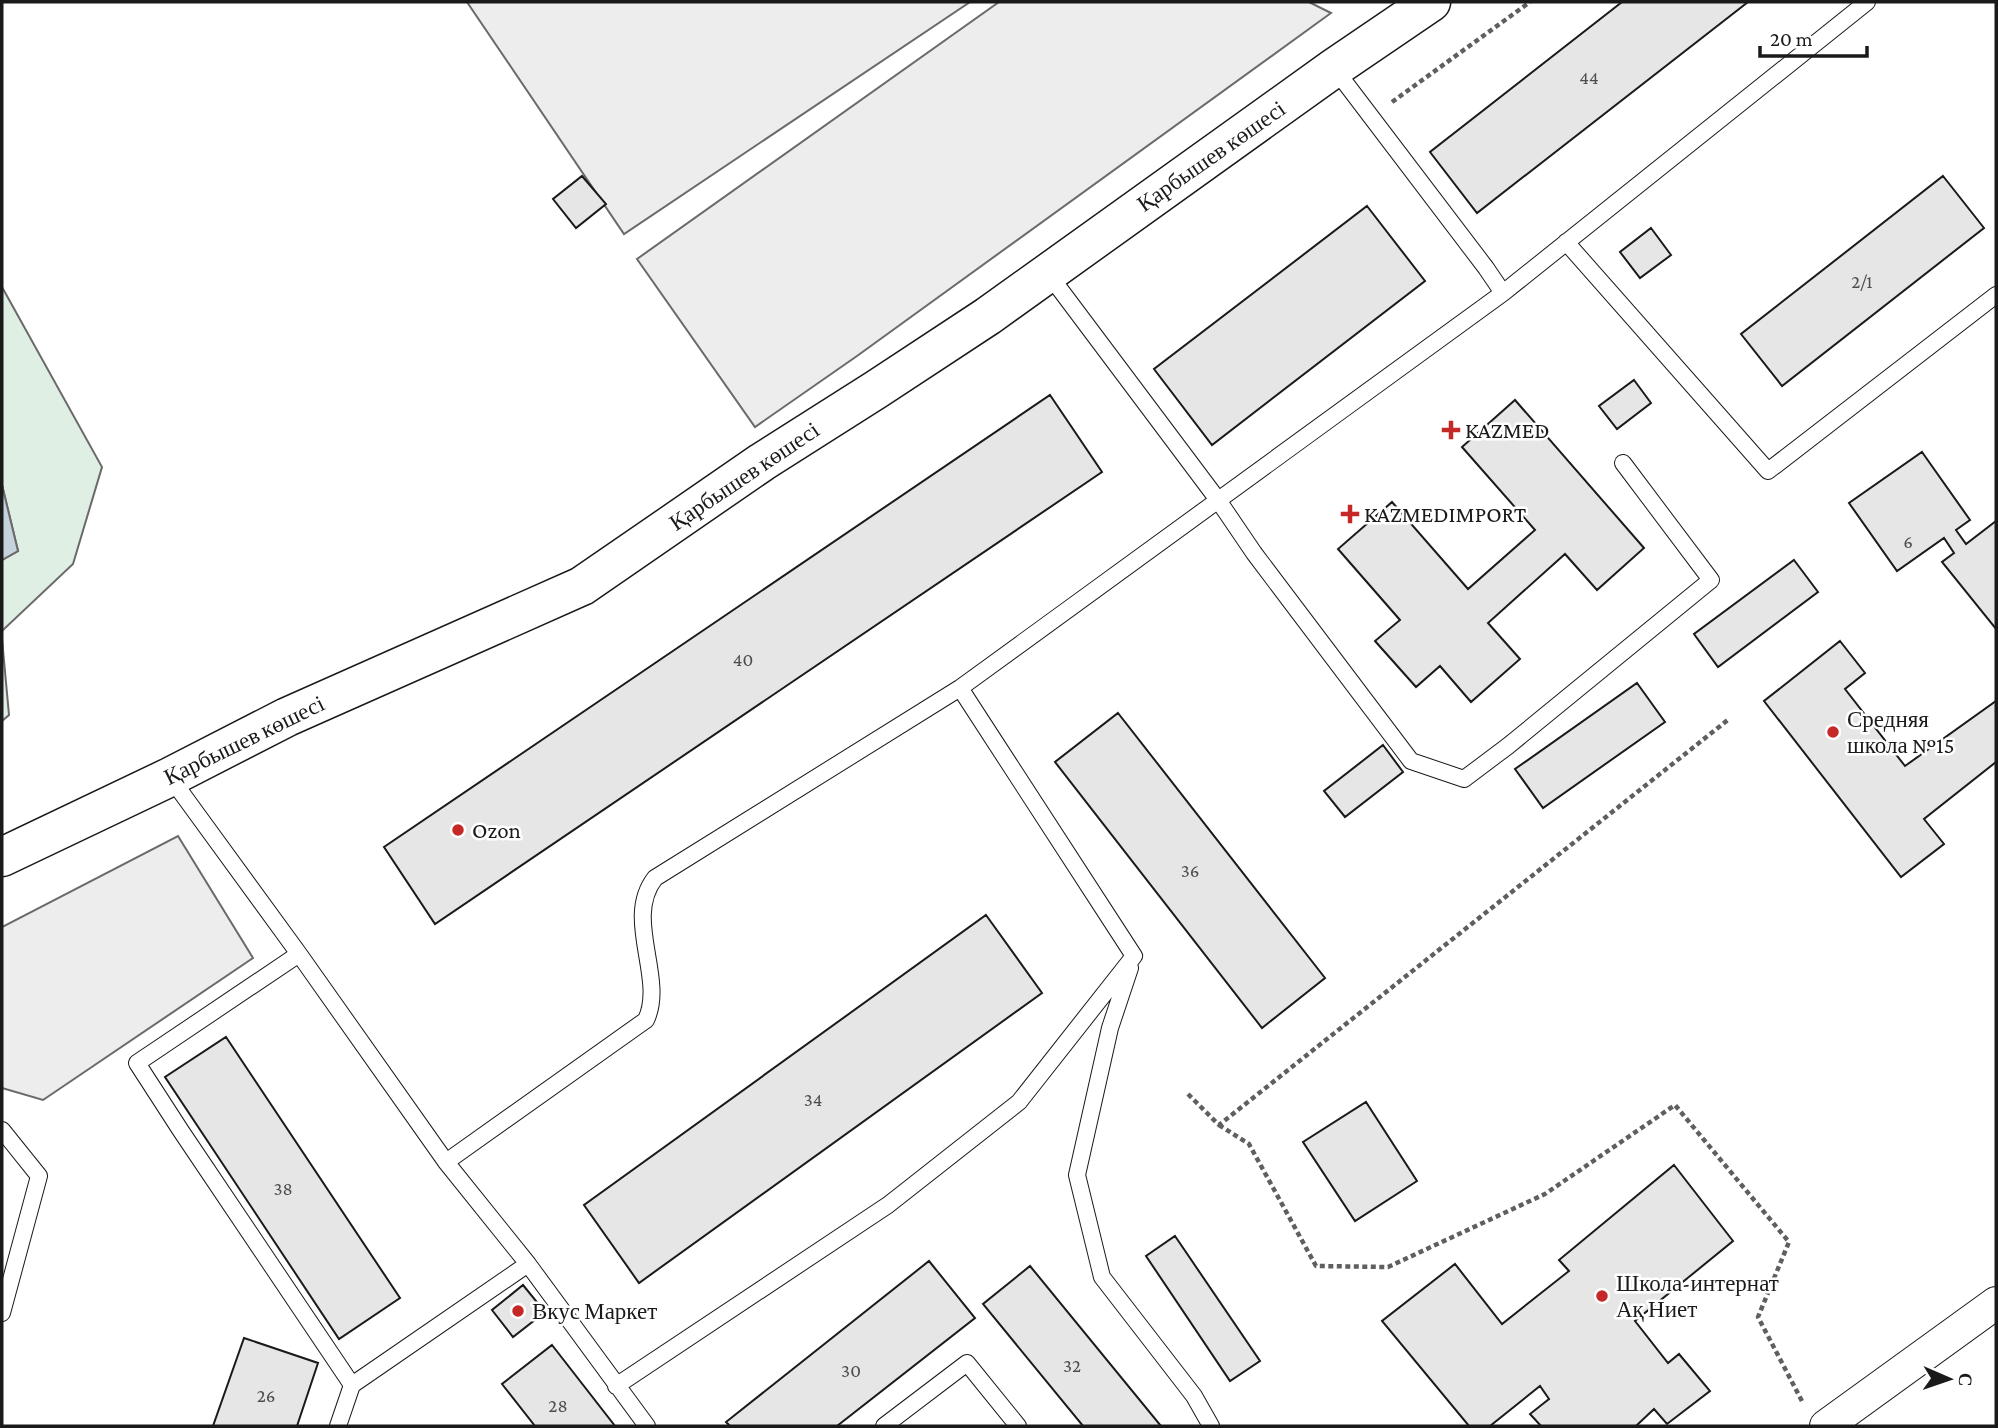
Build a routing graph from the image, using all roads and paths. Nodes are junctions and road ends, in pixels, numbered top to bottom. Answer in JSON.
{"nodes":[{"id":1,"x":1432,"y":2,"type":"edge"},
{"id":2,"x":1530,"y":2,"type":"edge"},
{"id":3,"x":1867,"y":2,"type":"edge"},
{"id":4,"x":1334,"y":68,"type":"junction"},
{"id":5,"x":1372,"y":117,"type":"junction"},
{"id":6,"x":1566,"y":242,"type":"junction"},
{"id":7,"x":1047,"y":272,"type":"junction"},
{"id":8,"x":1503,"y":293,"type":"junction"},
{"id":9,"x":1996,"y":295,"type":"edge"},
{"id":10,"x":1623,"y":463,"type":"dead end"},
{"id":11,"x":1218,"y":500,"type":"junction"},
{"id":12,"x":960,"y":688,"type":"junction"},
{"id":13,"x":1729,"y":719,"type":"dead end"},
{"id":14,"x":170,"y":777,"type":"junction"},
{"id":15,"x":2,"y":858,"type":"edge"},
{"id":16,"x":299,"y":954,"type":"junction"},
{"id":17,"x":1134,"y":956,"type":"junction"},
{"id":18,"x":1188,"y":1094,"type":"dead end"},
{"id":19,"x":1219,"y":1125,"type":"junction"},
{"id":20,"x":2,"y":1130,"type":"edge"},
{"id":21,"x":446,"y":1162,"type":"junction"},
{"id":22,"x":528,"y":1264,"type":"junction"},
{"id":23,"x":1996,"y":1303,"type":"edge"},
{"id":24,"x":2,"y":1313,"type":"edge"},
{"id":25,"x":352,"y":1385,"type":"junction"},
{"id":26,"x":616,"y":1386,"type":"junction"},
{"id":27,"x":1818,"y":1420,"type":"edge"},
{"id":28,"x":338,"y":1426,"type":"edge"},
{"id":29,"x":647,"y":1426,"type":"edge"},
{"id":30,"x":884,"y":1426,"type":"edge"},
{"id":31,"x":1018,"y":1426,"type":"edge"},
{"id":32,"x":1211,"y":1426,"type":"edge"}],
"edges":[{"from":1,"to":4,"type":"main road","name":"Қарбышев көшесі"},
{"from":2,"to":5,"type":"path"},
{"from":3,"to":6,"type":"lane"},
{"from":4,"to":5,"type":"lane"},
{"from":4,"to":7,"type":"main road","name":"Қарбышев көшесі"},
{"from":5,"to":8,"type":"lane"},
{"from":6,"to":8,"type":"lane"},
{"from":6,"to":9,"type":"lane"},
{"from":7,"to":11,"type":"lane"},
{"from":7,"to":14,"type":"main road","name":"Қарбышев көшесі"},
{"from":8,"to":11,"type":"lane"},
{"from":10,"to":11,"type":"lane"},
{"from":11,"to":12,"type":"lane"},
{"from":12,"to":17,"type":"lane"},
{"from":12,"to":21,"type":"lane"},
{"from":13,"to":19,"type":"path"},
{"from":14,"to":15,"type":"main road","name":"Қарбышев көшесі"},
{"from":14,"to":16,"type":"lane"},
{"from":16,"to":21,"type":"lane"},
{"from":16,"to":25,"type":"lane"},
{"from":17,"to":26,"type":"lane"},
{"from":17,"to":32,"type":"lane"},
{"from":18,"to":19,"type":"path"},
{"from":19,"to":27,"type":"path"},
{"from":20,"to":24,"type":"lane"},
{"from":21,"to":22,"type":"lane"},
{"from":22,"to":25,"type":"lane"},
{"from":22,"to":26,"type":"lane"},
{"from":23,"to":27,"type":"street"},
{"from":25,"to":28,"type":"lane"},
{"from":26,"to":29,"type":"lane"},
{"from":30,"to":31,"type":"lane"}]}
